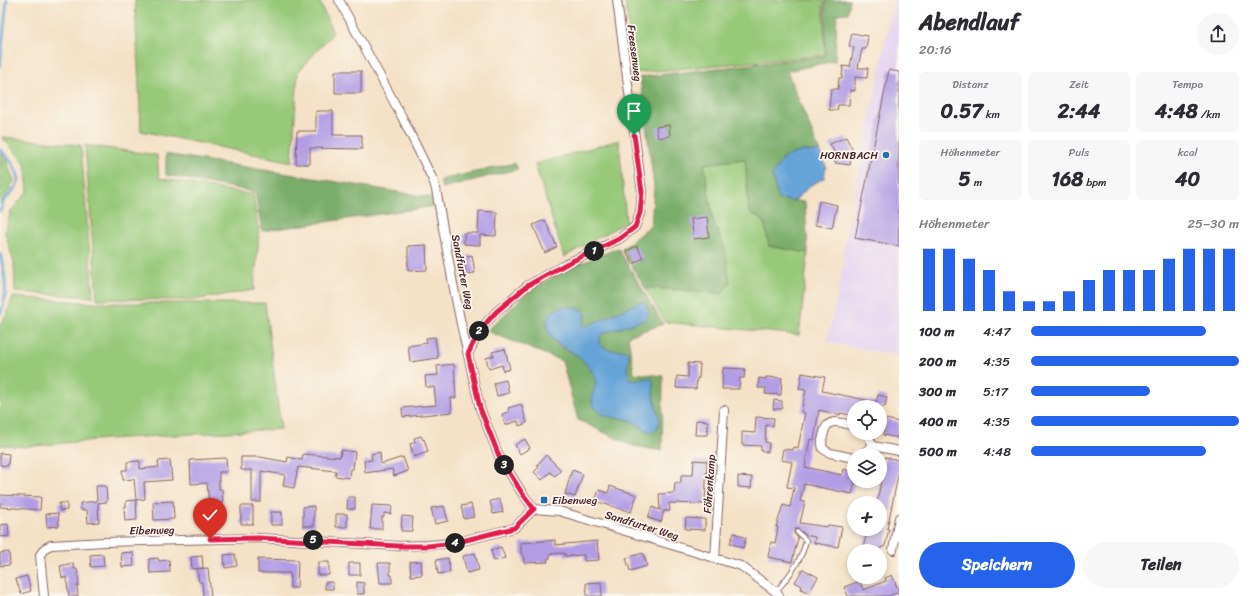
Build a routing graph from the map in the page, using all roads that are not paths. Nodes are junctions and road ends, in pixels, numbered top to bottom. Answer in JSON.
{"nodes":[{"id":1,"x":339,"y":0,"type":"edge"},
{"id":2,"x":617,"y":0,"type":"edge"},
{"id":3,"x":468,"y":354,"type":"junction"},
{"id":4,"x":724,"y":410,"type":"dead end"},
{"id":5,"x":847,"y":424,"type":"edge"},
{"id":6,"x":870,"y":440,"type":"edge"},
{"id":7,"x":873,"y":446,"type":"junction"},
{"id":8,"x":870,"y":448,"type":"edge"},
{"id":9,"x":899,"y":451,"type":"edge"},
{"id":10,"x":847,"y":457,"type":"edge"},
{"id":11,"x":534,"y":509,"type":"junction"},
{"id":12,"x":899,"y":518,"type":"edge"},
{"id":13,"x":797,"y":532,"type":"dead end"},
{"id":14,"x":893,"y":550,"type":"dead end"},
{"id":15,"x":715,"y":559,"type":"junction"},
{"id":16,"x":778,"y":594,"type":"edge"},
{"id":17,"x":44,"y":596,"type":"edge"}],
"edges":[{"from":1,"to":3,"type":"street","name":"Sandfurter Weg"},
{"from":2,"to":3,"type":"street","name":"Freesenweg"},
{"from":3,"to":11,"type":"street","name":"Sandfurter Weg"},
{"from":4,"to":15,"type":"street","name":"Föhrenkamp"},
{"from":5,"to":10,"type":"street"},
{"from":6,"to":7,"type":"street"},
{"from":7,"to":8,"type":"street"},
{"from":7,"to":9,"type":"street"},
{"from":11,"to":15,"type":"street","name":"Sandfurter Weg"},
{"from":11,"to":17,"type":"street","name":"Eibenweg"},
{"from":12,"to":14,"type":"street"},
{"from":13,"to":16,"type":"lane"},
{"from":15,"to":16,"type":"street","name":"Sandfurter Weg"}]}
